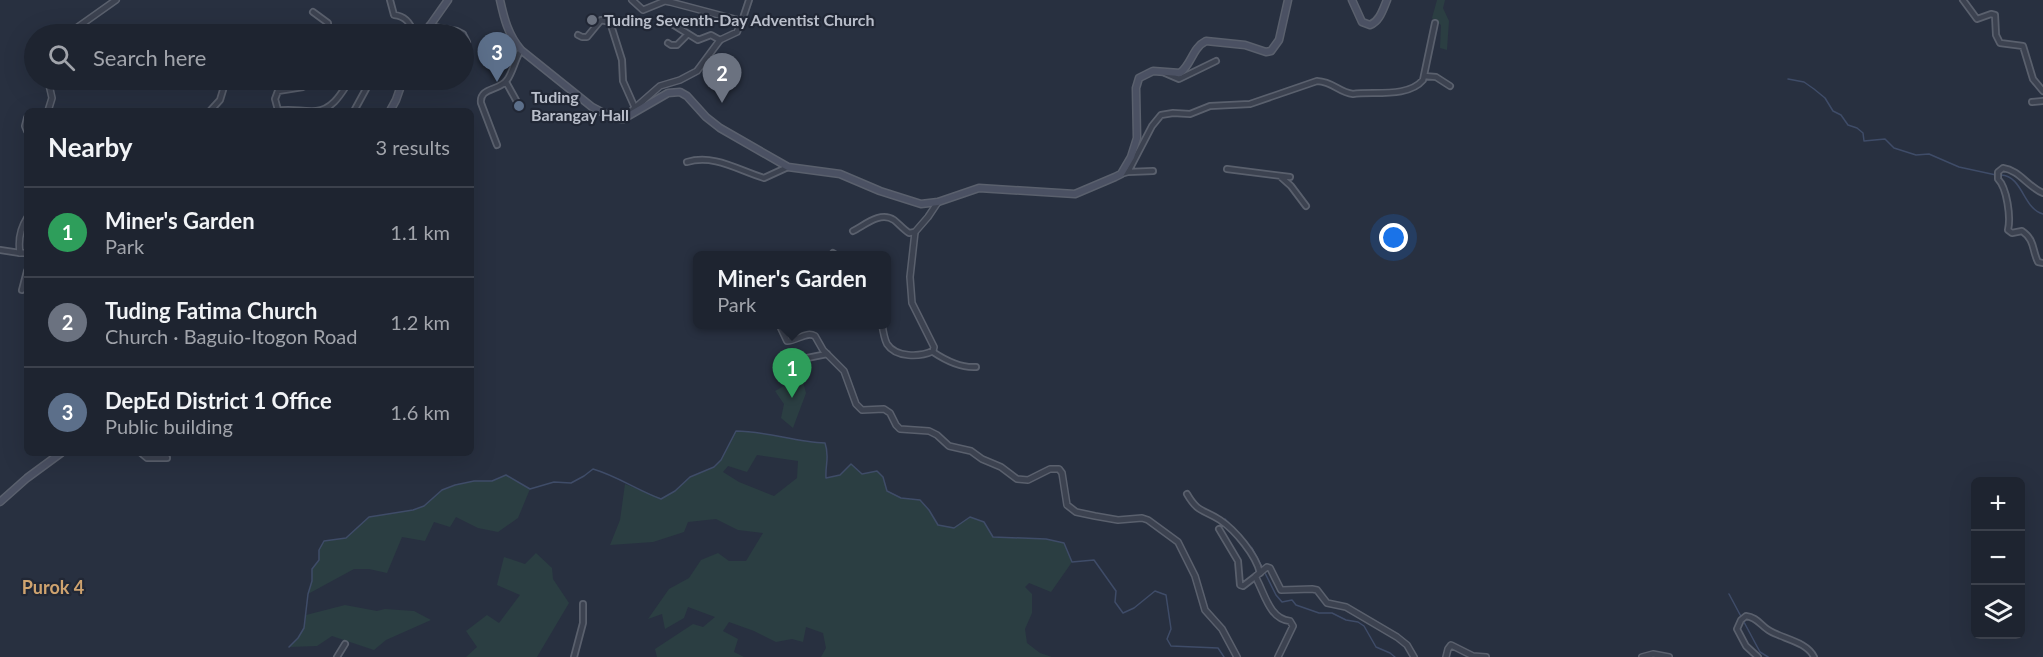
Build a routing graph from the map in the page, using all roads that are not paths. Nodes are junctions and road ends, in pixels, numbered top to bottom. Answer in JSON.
{"nodes":[{"id":1,"x":116,"y":0,"type":"edge"},
{"id":2,"x":390,"y":0,"type":"edge"},
{"id":3,"x":448,"y":0,"type":"edge"},
{"id":4,"x":500,"y":0,"type":"edge"},
{"id":5,"x":632,"y":0,"type":"edge"},
{"id":6,"x":750,"y":0,"type":"edge"},
{"id":7,"x":1288,"y":0,"type":"edge"},
{"id":8,"x":1352,"y":0,"type":"edge"},
{"id":9,"x":1387,"y":0,"type":"edge"},
{"id":10,"x":1963,"y":0,"type":"edge"},
{"id":11,"x":314,"y":12,"type":"dead end"},
{"id":12,"x":742,"y":21,"type":"junction"},
{"id":13,"x":669,"y":22,"type":"dead end"},
{"id":14,"x":1435,"y":22,"type":"dead end"},
{"id":15,"x":82,"y":24,"type":"edge"},
{"id":16,"x":328,"y":24,"type":"edge"},
{"id":17,"x":410,"y":24,"type":"edge"},
{"id":18,"x":430,"y":24,"type":"edge"},
{"id":19,"x":578,"y":34,"type":"dead end"},
{"id":20,"x":688,"y":34,"type":"junction"},
{"id":21,"x":720,"y":40,"type":"junction"},
{"id":22,"x":668,"y":43,"type":"dead end"},
{"id":23,"x":521,"y":50,"type":"junction"},
{"id":24,"x":1216,"y":61,"type":"dead end"},
{"id":25,"x":1163,"y":71,"type":"junction"},
{"id":26,"x":1424,"y":76,"type":"junction"},
{"id":27,"x":506,"y":82,"type":"junction"},
{"id":28,"x":1450,"y":86,"type":"dead end"},
{"id":29,"x":50,"y":90,"type":"edge"},
{"id":30,"x":223,"y":90,"type":"edge"},
{"id":31,"x":284,"y":90,"type":"edge"},
{"id":32,"x":343,"y":90,"type":"edge"},
{"id":33,"x":365,"y":90,"type":"edge"},
{"id":34,"x":400,"y":90,"type":"edge"},
{"id":35,"x":2043,"y":91,"type":"edge"},
{"id":36,"x":516,"y":100,"type":"dead end"},
{"id":37,"x":2043,"y":101,"type":"edge"},
{"id":38,"x":2032,"y":102,"type":"dead end"},
{"id":39,"x":49,"y":108,"type":"edge"},
{"id":40,"x":213,"y":108,"type":"edge"},
{"id":41,"x":277,"y":108,"type":"edge"},
{"id":42,"x":324,"y":108,"type":"edge"},
{"id":43,"x":356,"y":108,"type":"edge"},
{"id":44,"x":392,"y":108,"type":"edge"},
{"id":45,"x":635,"y":108,"type":"junction"},
{"id":46,"x":623,"y":119,"type":"junction"},
{"id":47,"x":497,"y":145,"type":"dead end"},
{"id":48,"x":687,"y":162,"type":"dead end"},
{"id":49,"x":788,"y":166,"type":"junction"},
{"id":50,"x":1227,"y":169,"type":"dead end"},
{"id":51,"x":1153,"y":171,"type":"dead end"},
{"id":52,"x":1124,"y":173,"type":"junction"},
{"id":53,"x":1281,"y":177,"type":"junction"},
{"id":54,"x":1290,"y":177,"type":"dead end"},
{"id":55,"x":2043,"y":194,"type":"edge"},
{"id":56,"x":938,"y":202,"type":"junction"},
{"id":57,"x":1306,"y":206,"type":"dead end"},
{"id":58,"x":24,"y":227,"type":"edge"},
{"id":59,"x":854,"y":231,"type":"dead end"},
{"id":60,"x":915,"y":231,"type":"junction"},
{"id":61,"x":0,"y":250,"type":"edge"},
{"id":62,"x":24,"y":253,"type":"edge"},
{"id":63,"x":2043,"y":263,"type":"edge"},
{"id":64,"x":24,"y":282,"type":"edge"},
{"id":65,"x":22,"y":290,"type":"dead end"},
{"id":66,"x":781,"y":329,"type":"edge"},
{"id":67,"x":883,"y":329,"type":"edge"},
{"id":68,"x":933,"y":352,"type":"junction"},
{"id":69,"x":827,"y":354,"type":"junction"},
{"id":70,"x":976,"y":367,"type":"dead end"},
{"id":71,"x":779,"y":372,"type":"dead end"},
{"id":72,"x":56,"y":456,"type":"edge"},
{"id":73,"x":145,"y":456,"type":"edge"},
{"id":74,"x":167,"y":458,"type":"dead end"},
{"id":75,"x":1187,"y":494,"type":"dead end"},
{"id":76,"x":0,"y":502,"type":"edge"},
{"id":77,"x":1219,"y":529,"type":"dead end"},
{"id":78,"x":1258,"y":574,"type":"junction"},
{"id":79,"x":583,"y":604,"type":"dead end"},
{"id":80,"x":345,"y":644,"type":"dead end"},
{"id":81,"x":337,"y":657,"type":"edge"},
{"id":82,"x":574,"y":657,"type":"edge"},
{"id":83,"x":1237,"y":657,"type":"edge"},
{"id":84,"x":1278,"y":657,"type":"edge"},
{"id":85,"x":1414,"y":657,"type":"edge"},
{"id":86,"x":1446,"y":657,"type":"edge"},
{"id":87,"x":1486,"y":657,"type":"edge"},
{"id":88,"x":1642,"y":657,"type":"edge"},
{"id":89,"x":1669,"y":657,"type":"edge"},
{"id":90,"x":1758,"y":657,"type":"edge"},
{"id":91,"x":1815,"y":657,"type":"edge"}],
"edges":[{"from":1,"to":15,"type":"street"},
{"from":2,"to":17,"type":"street"},
{"from":3,"to":18,"type":"main road"},
{"from":4,"to":23,"type":"main road"},
{"from":5,"to":12,"type":"street"},
{"from":6,"to":12,"type":"street"},
{"from":7,"to":25,"type":"main road"},
{"from":8,"to":9,"type":"main road"},
{"from":10,"to":35,"type":"street"},
{"from":11,"to":16,"type":"street"},
{"from":12,"to":21,"type":"street"},
{"from":13,"to":20,"type":"street"},
{"from":14,"to":26,"type":"street"},
{"from":19,"to":45,"type":"street"},
{"from":20,"to":21,"type":"street"},
{"from":20,"to":22,"type":"street"},
{"from":21,"to":45,"type":"street"},
{"from":23,"to":27,"type":"street"},
{"from":23,"to":46,"type":"main road"},
{"from":24,"to":25,"type":"street"},
{"from":25,"to":52,"type":"main road"},
{"from":26,"to":28,"type":"street"},
{"from":26,"to":52,"type":"street"},
{"from":27,"to":36,"type":"street"},
{"from":27,"to":47,"type":"street"},
{"from":29,"to":39,"type":"street"},
{"from":30,"to":40,"type":"street"},
{"from":31,"to":41,"type":"street"},
{"from":32,"to":42,"type":"street"},
{"from":33,"to":43,"type":"street"},
{"from":34,"to":44,"type":"main road"},
{"from":37,"to":38,"type":"street"},
{"from":45,"to":46,"type":"street"},
{"from":46,"to":49,"type":"main road"},
{"from":48,"to":49,"type":"street"},
{"from":49,"to":56,"type":"main road"},
{"from":50,"to":53,"type":"street"},
{"from":51,"to":52,"type":"street"},
{"from":52,"to":56,"type":"main road"},
{"from":53,"to":54,"type":"street"},
{"from":53,"to":57,"type":"street"},
{"from":55,"to":63,"type":"street"},
{"from":56,"to":60,"type":"street"},
{"from":58,"to":62,"type":"street"},
{"from":59,"to":60,"type":"street"},
{"from":60,"to":68,"type":"street"},
{"from":61,"to":62,"type":"street"},
{"from":64,"to":65,"type":"street"},
{"from":66,"to":69,"type":"street"},
{"from":67,"to":68,"type":"street"},
{"from":68,"to":70,"type":"street"},
{"from":69,"to":71,"type":"street"},
{"from":69,"to":83,"type":"street"},
{"from":72,"to":76,"type":"main road"},
{"from":73,"to":74,"type":"street"},
{"from":75,"to":78,"type":"street"},
{"from":77,"to":78,"type":"street"},
{"from":78,"to":84,"type":"street"},
{"from":78,"to":85,"type":"street"},
{"from":79,"to":82,"type":"street"},
{"from":80,"to":81,"type":"street"},
{"from":86,"to":87,"type":"street"},
{"from":88,"to":89,"type":"street"},
{"from":90,"to":91,"type":"street"}]}
